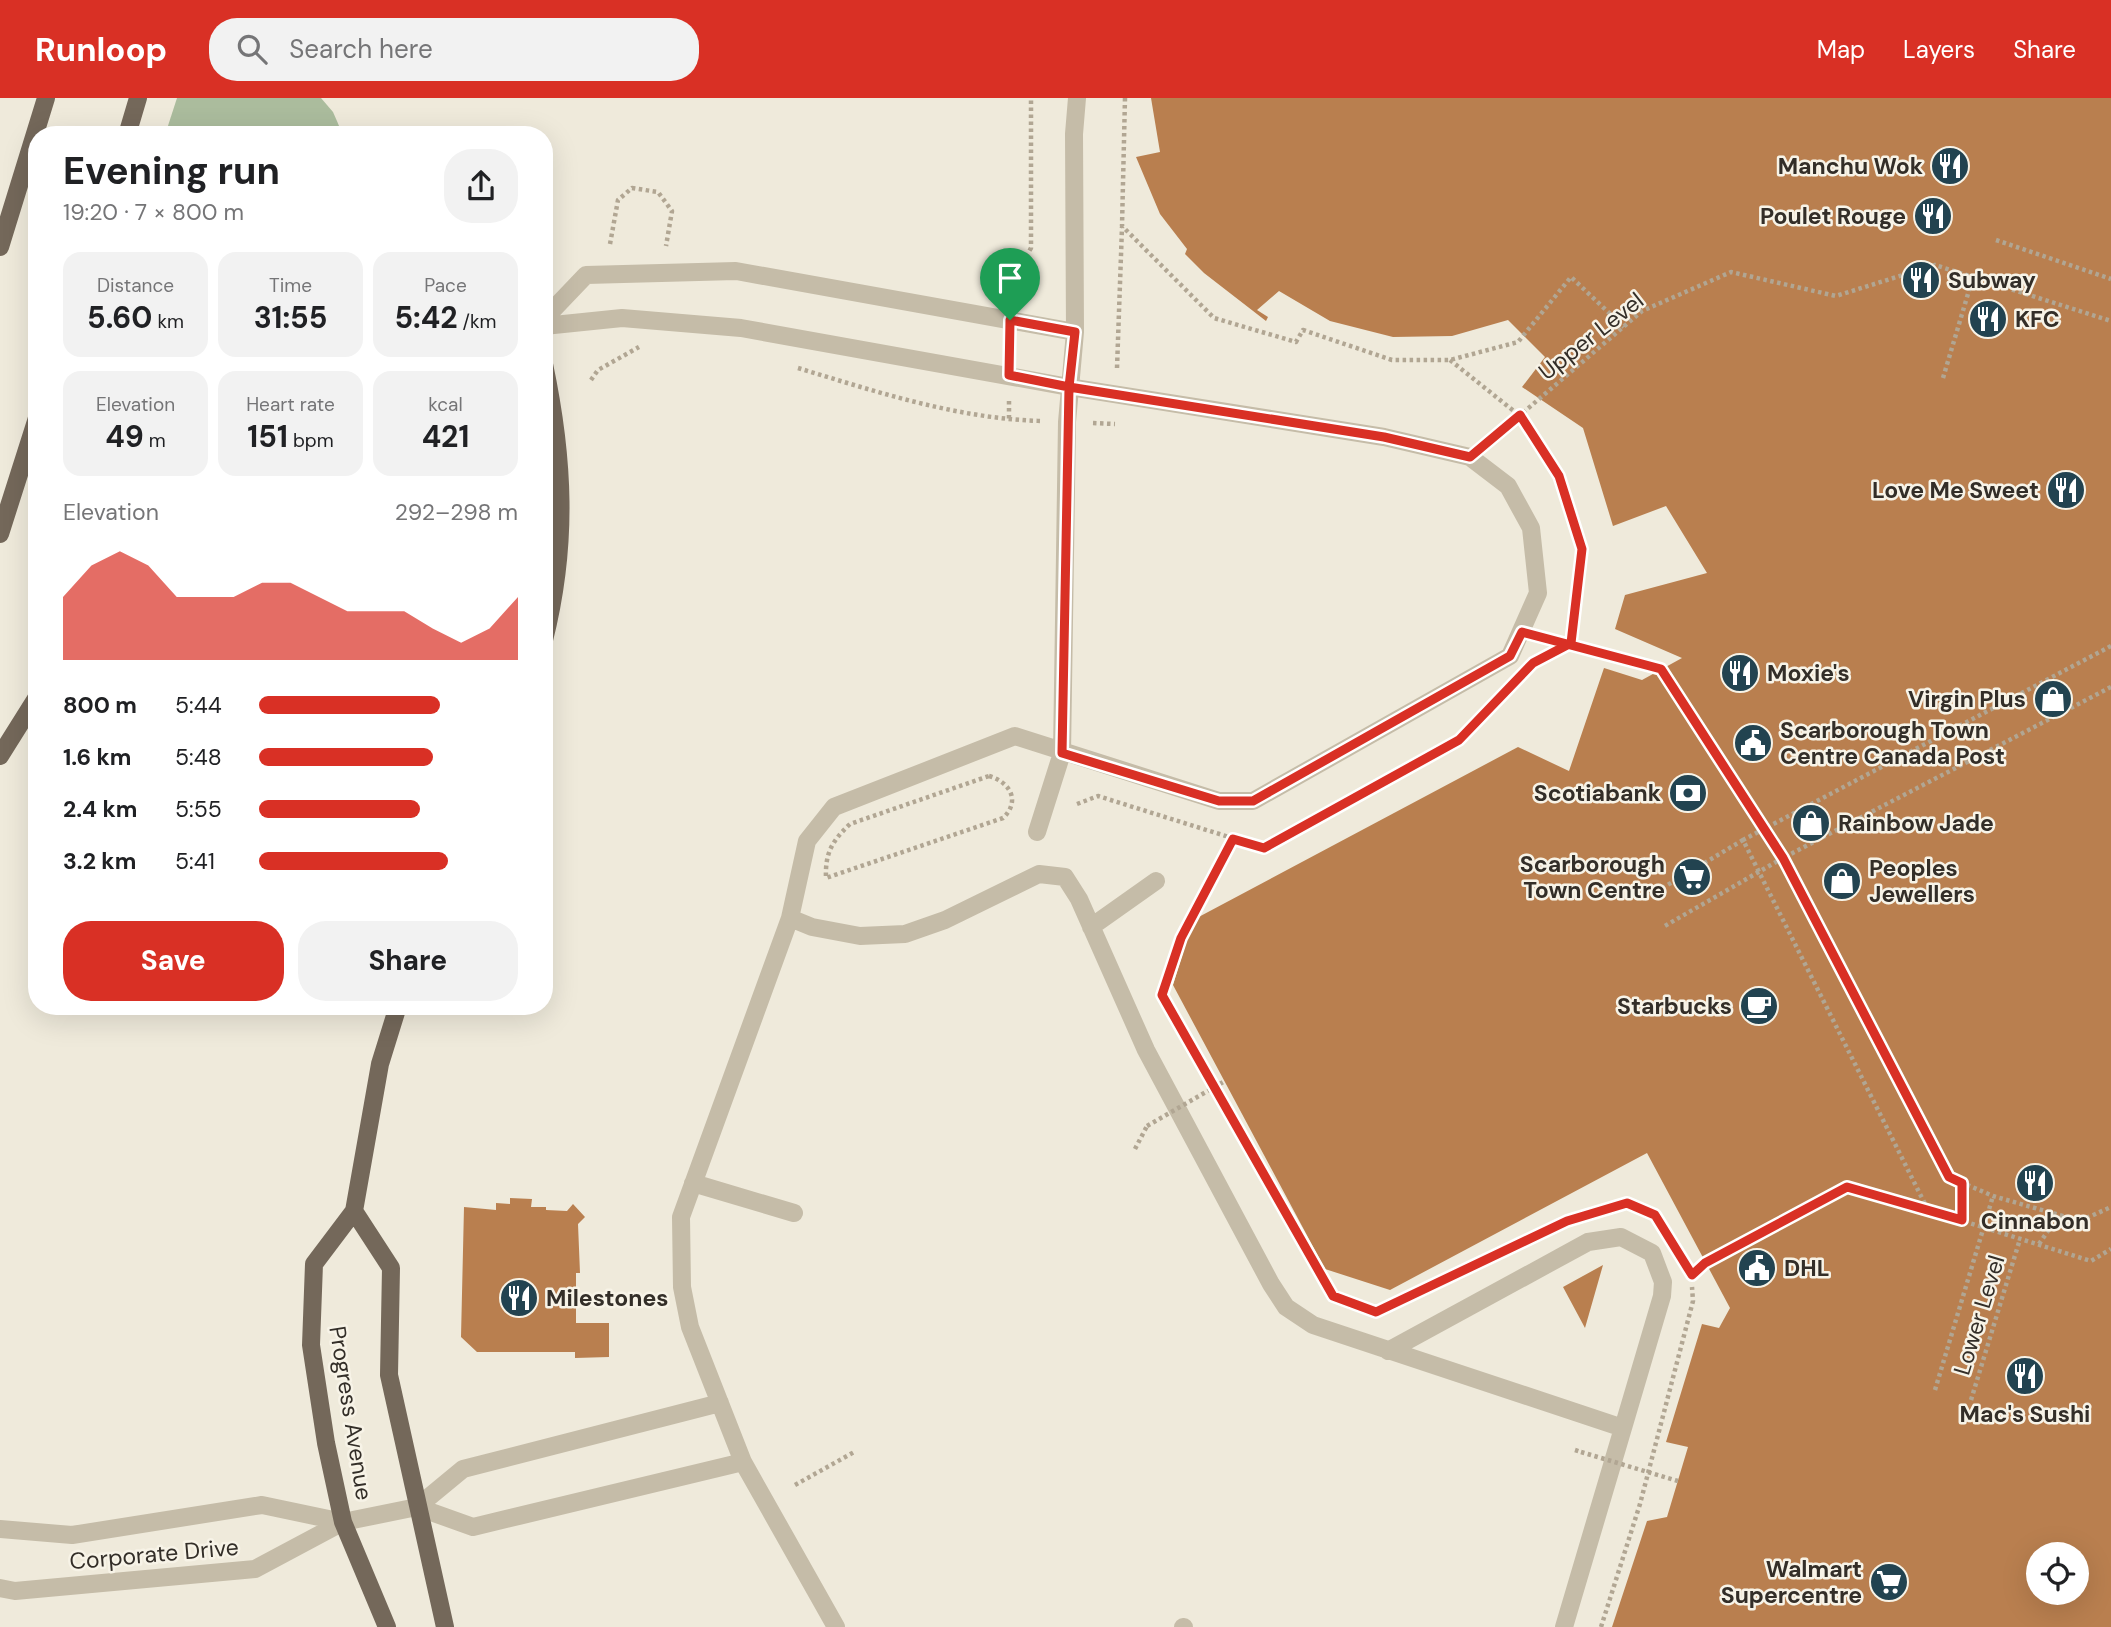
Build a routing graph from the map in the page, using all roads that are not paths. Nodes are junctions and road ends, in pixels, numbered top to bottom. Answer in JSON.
{"nodes":[{"id":1,"x":46,"y":98,"type":"edge"},
{"id":2,"x":138,"y":98,"type":"edge"},
{"id":3,"x":1077,"y":98,"type":"edge"},
{"id":4,"x":37,"y":126,"type":"edge"},
{"id":5,"x":130,"y":126,"type":"edge"},
{"id":6,"x":28,"y":156,"type":"edge"},
{"id":7,"x":0,"y":247,"type":"edge"},
{"id":8,"x":553,"y":310,"type":"edge"},
{"id":9,"x":553,"y":326,"type":"edge"},
{"id":10,"x":1075,"y":332,"type":"junction"},
{"id":11,"x":1069,"y":387,"type":"junction"},
{"id":12,"x":553,"y":408,"type":"edge"},
{"id":13,"x":28,"y":446,"type":"edge"},
{"id":14,"x":0,"y":534,"type":"edge"},
{"id":15,"x":553,"y":606,"type":"edge"},
{"id":16,"x":28,"y":711,"type":"edge"},
{"id":17,"x":1062,"y":753,"type":"junction"},
{"id":18,"x":0,"y":756,"type":"edge"},
{"id":19,"x":1037,"y":831,"type":"dead end"},
{"id":20,"x":1156,"y":881,"type":"dead end"},
{"id":21,"x":790,"y":918,"type":"junction"},
{"id":22,"x":1091,"y":927,"type":"junction"},
{"id":23,"x":395,"y":1015,"type":"edge"},
{"id":24,"x":693,"y":1183,"type":"junction"},
{"id":25,"x":354,"y":1211,"type":"junction"},
{"id":26,"x":794,"y":1213,"type":"dead end"},
{"id":27,"x":1388,"y":1351,"type":"junction"},
{"id":28,"x":720,"y":1403,"type":"junction"},
{"id":29,"x":1623,"y":1427,"type":"junction"},
{"id":30,"x":743,"y":1462,"type":"junction"},
{"id":31,"x":417,"y":1507,"type":"junction"},
{"id":32,"x":343,"y":1522,"type":"junction"},
{"id":33,"x":0,"y":1529,"type":"edge"},
{"id":34,"x":0,"y":1588,"type":"edge"},
{"id":35,"x":387,"y":1627,"type":"edge"},
{"id":36,"x":445,"y":1627,"type":"edge"},
{"id":37,"x":836,"y":1627,"type":"edge"},
{"id":38,"x":1564,"y":1627,"type":"edge"}],
"edges":[{"from":1,"to":4,"type":"main road"},
{"from":2,"to":5,"type":"main road"},
{"from":3,"to":10,"type":"street"},
{"from":6,"to":7,"type":"main road"},
{"from":8,"to":10,"type":"street"},
{"from":9,"to":11,"type":"street"},
{"from":10,"to":11,"type":"street"},
{"from":11,"to":17,"type":"street"},
{"from":11,"to":17,"type":"street"},
{"from":12,"to":15,"type":"main road"},
{"from":13,"to":14,"type":"main road"},
{"from":16,"to":18,"type":"main road"},
{"from":17,"to":19,"type":"street"},
{"from":17,"to":21,"type":"street"},
{"from":20,"to":22,"type":"street"},
{"from":21,"to":22,"type":"street"},
{"from":21,"to":24,"type":"street"},
{"from":22,"to":27,"type":"street"},
{"from":23,"to":25,"type":"main road","name":"Progress Avenue"},
{"from":24,"to":26,"type":"street"},
{"from":24,"to":28,"type":"street"},
{"from":25,"to":31,"type":"main road","name":"Progress Avenue"},
{"from":25,"to":32,"type":"main road","name":"Progress Avenue"},
{"from":27,"to":29,"type":"street"},
{"from":27,"to":29,"type":"street"},
{"from":28,"to":30,"type":"street"},
{"from":28,"to":31,"type":"street"},
{"from":29,"to":38,"type":"street"},
{"from":30,"to":31,"type":"street"},
{"from":30,"to":37,"type":"street"},
{"from":31,"to":32,"type":"street","name":"Corporate Drive"},
{"from":31,"to":36,"type":"main road","name":"Progress Avenue"},
{"from":32,"to":33,"type":"street","name":"Corporate Drive"},
{"from":32,"to":34,"type":"street","name":"Corporate Drive"},
{"from":32,"to":35,"type":"main road","name":"Progress Avenue"}]}
